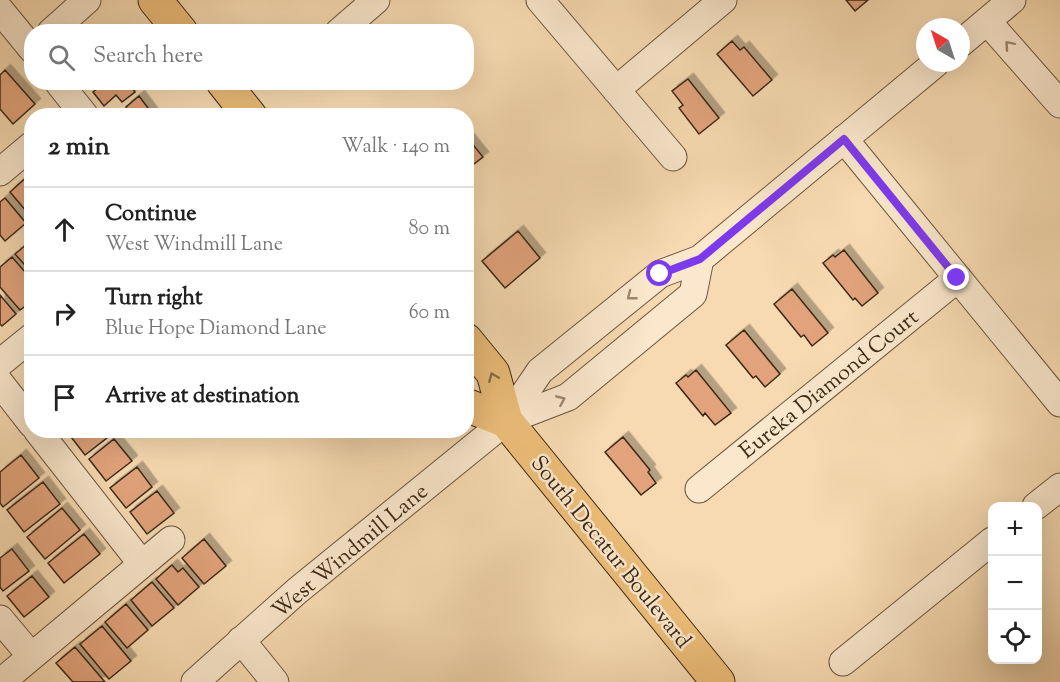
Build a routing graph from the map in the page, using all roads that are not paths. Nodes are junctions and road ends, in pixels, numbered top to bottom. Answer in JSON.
{"nodes":[{"id":1,"x":87,"y":0,"type":"edge"},
{"id":2,"x":155,"y":0,"type":"edge"},
{"id":3,"x":376,"y":0,"type":"edge"},
{"id":4,"x":540,"y":0,"type":"edge"},
{"id":5,"x":723,"y":0,"type":"edge"},
{"id":6,"x":1012,"y":0,"type":"edge"},
{"id":7,"x":0,"y":10,"type":"edge"},
{"id":8,"x":987,"y":21,"type":"junction"},
{"id":9,"x":60,"y":24,"type":"edge"},
{"id":10,"x":174,"y":24,"type":"edge"},
{"id":11,"x":348,"y":24,"type":"edge"},
{"id":12,"x":970,"y":35,"type":"edge"},
{"id":13,"x":24,"y":40,"type":"edge"},
{"id":14,"x":925,"y":72,"type":"edge"},
{"id":15,"x":63,"y":90,"type":"edge"},
{"id":16,"x":229,"y":90,"type":"edge"},
{"id":17,"x":616,"y":90,"type":"junction"},
{"id":18,"x":1060,"y":104,"type":"edge"},
{"id":19,"x":74,"y":108,"type":"edge"},
{"id":20,"x":244,"y":108,"type":"edge"},
{"id":21,"x":844,"y":139,"type":"junction"},
{"id":22,"x":24,"y":152,"type":"edge"},
{"id":23,"x":673,"y":157,"type":"dead end"},
{"id":24,"x":0,"y":172,"type":"edge"},
{"id":25,"x":700,"y":259,"type":"junction"},
{"id":26,"x":957,"y":278,"type":"junction"},
{"id":27,"x":24,"y":344,"type":"edge"},
{"id":28,"x":474,"y":350,"type":"edge"},
{"id":29,"x":0,"y":363,"type":"edge"},
{"id":30,"x":0,"y":383,"type":"edge"},
{"id":31,"x":1060,"y":403,"type":"edge"},
{"id":32,"x":474,"y":408,"type":"edge"},
{"id":33,"x":24,"y":413,"type":"edge"},
{"id":34,"x":506,"y":420,"type":"junction"},
{"id":35,"x":43,"y":438,"type":"edge"},
{"id":36,"x":1060,"y":487,"type":"edge"},
{"id":37,"x":699,"y":489,"type":"dead end"},
{"id":38,"x":1042,"y":502,"type":"edge"},
{"id":39,"x":171,"y":540,"type":"dead end"},
{"id":40,"x":988,"y":545,"type":"edge"},
{"id":41,"x":142,"y":564,"type":"junction"},
{"id":42,"x":0,"y":619,"type":"edge"},
{"id":43,"x":241,"y":640,"type":"junction"},
{"id":44,"x":31,"y":656,"type":"junction"},
{"id":45,"x":843,"y":662,"type":"dead end"},
{"id":46,"x":1,"y":682,"type":"edge"},
{"id":47,"x":195,"y":682,"type":"edge"},
{"id":48,"x":275,"y":682,"type":"edge"},
{"id":49,"x":718,"y":682,"type":"edge"}],
"edges":[{"from":1,"to":9,"type":"street"},
{"from":2,"to":10,"type":"main road"},
{"from":3,"to":11,"type":"street"},
{"from":4,"to":17,"type":"street"},
{"from":5,"to":17,"type":"street"},
{"from":6,"to":8,"type":"street"},
{"from":7,"to":13,"type":"street"},
{"from":8,"to":12,"type":"street"},
{"from":18,"to":8,"type":"street","one_way":true},
{"from":14,"to":21,"type":"street","name":"West Windmill Lane"},
{"from":15,"to":19,"type":"street"},
{"from":16,"to":20,"type":"main road"},
{"from":17,"to":23,"type":"street"},
{"from":21,"to":25,"type":"street","name":"West Windmill Lane"},
{"from":21,"to":26,"type":"street"},
{"from":22,"to":24,"type":"street"},
{"from":25,"to":34,"type":"street","name":"West Windmill Lane","one_way":true},
{"from":34,"to":25,"type":"street","name":"West Windmill Lane","one_way":true},
{"from":26,"to":31,"type":"street"},
{"from":26,"to":37,"type":"street","name":"Eureka Diamond Court"},
{"from":27,"to":29,"type":"street"},
{"from":34,"to":28,"type":"main road","name":"South Decatur Boulevard","one_way":true},
{"from":30,"to":33,"type":"street"},
{"from":32,"to":34,"type":"main road"},
{"from":34,"to":43,"type":"street","name":"West Windmill Lane"},
{"from":34,"to":49,"type":"main road","name":"South Decatur Boulevard"},
{"from":35,"to":41,"type":"street"},
{"from":36,"to":38,"type":"street"},
{"from":39,"to":41,"type":"street"},
{"from":40,"to":45,"type":"street"},
{"from":41,"to":44,"type":"street"},
{"from":42,"to":44,"type":"street"},
{"from":43,"to":47,"type":"street","name":"West Windmill Lane"},
{"from":43,"to":48,"type":"street"},
{"from":44,"to":46,"type":"street"}]}
